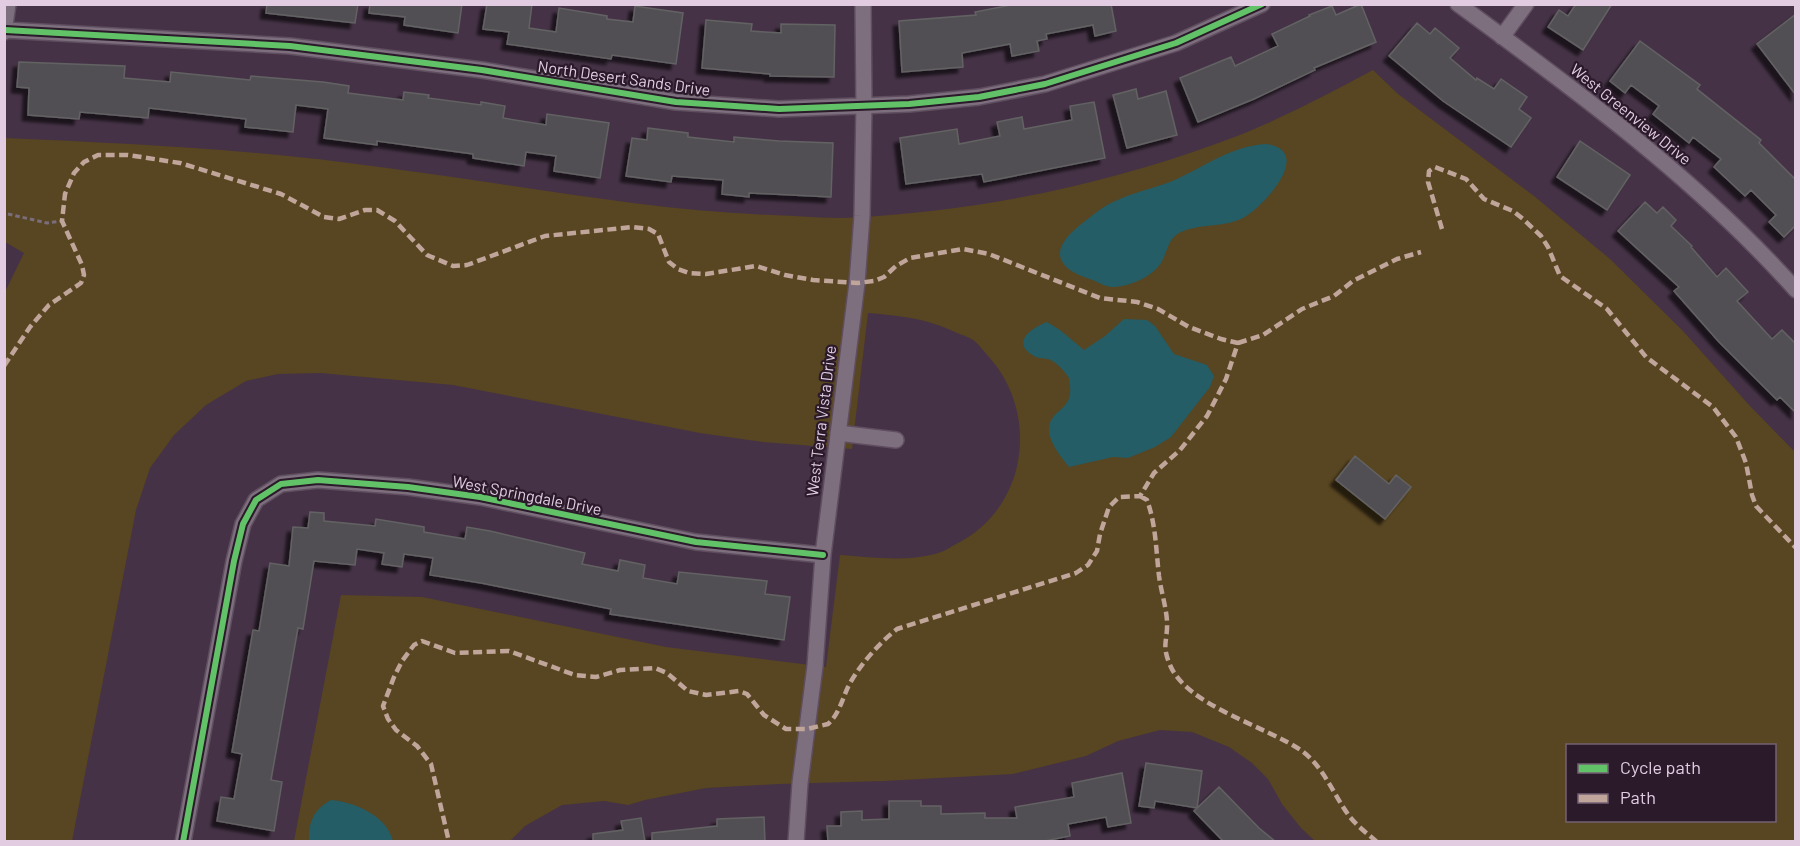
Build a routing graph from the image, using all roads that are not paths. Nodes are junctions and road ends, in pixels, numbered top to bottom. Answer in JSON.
{"nodes":[{"id":1,"x":8,"y":4,"type":"edge"},
{"id":2,"x":863,"y":4,"type":"edge"},
{"id":3,"x":1262,"y":4,"type":"edge"},
{"id":4,"x":1458,"y":4,"type":"edge"},
{"id":5,"x":1526,"y":4,"type":"edge"},
{"id":6,"x":5,"y":31,"type":"edge"},
{"id":7,"x":1502,"y":37,"type":"junction"},
{"id":8,"x":864,"y":106,"type":"junction"},
{"id":9,"x":1796,"y":290,"type":"edge"},
{"id":10,"x":838,"y":433,"type":"junction"},
{"id":11,"x":896,"y":440,"type":"dead end"},
{"id":12,"x":823,"y":555,"type":"junction"},
{"id":13,"x":183,"y":842,"type":"edge"},
{"id":14,"x":796,"y":842,"type":"edge"}],
"edges":[{"from":1,"to":6,"type":"street"},
{"from":2,"to":8,"type":"street","name":"West Terra Vista Drive"},
{"from":3,"to":8,"type":"street","name":"North Desert Sands Drive"},
{"from":4,"to":7,"type":"street","name":"West Greenview Drive"},
{"from":5,"to":7,"type":"street"},
{"from":6,"to":8,"type":"street","name":"North Desert Sands Drive"},
{"from":7,"to":9,"type":"street","name":"West Greenview Drive"},
{"from":8,"to":10,"type":"street","name":"West Terra Vista Drive"},
{"from":10,"to":11,"type":"street"},
{"from":10,"to":12,"type":"street","name":"West Terra Vista Drive"},
{"from":12,"to":13,"type":"street","name":"West Springdale Drive"},
{"from":12,"to":14,"type":"street","name":"West Terra Vista Drive"}]}
